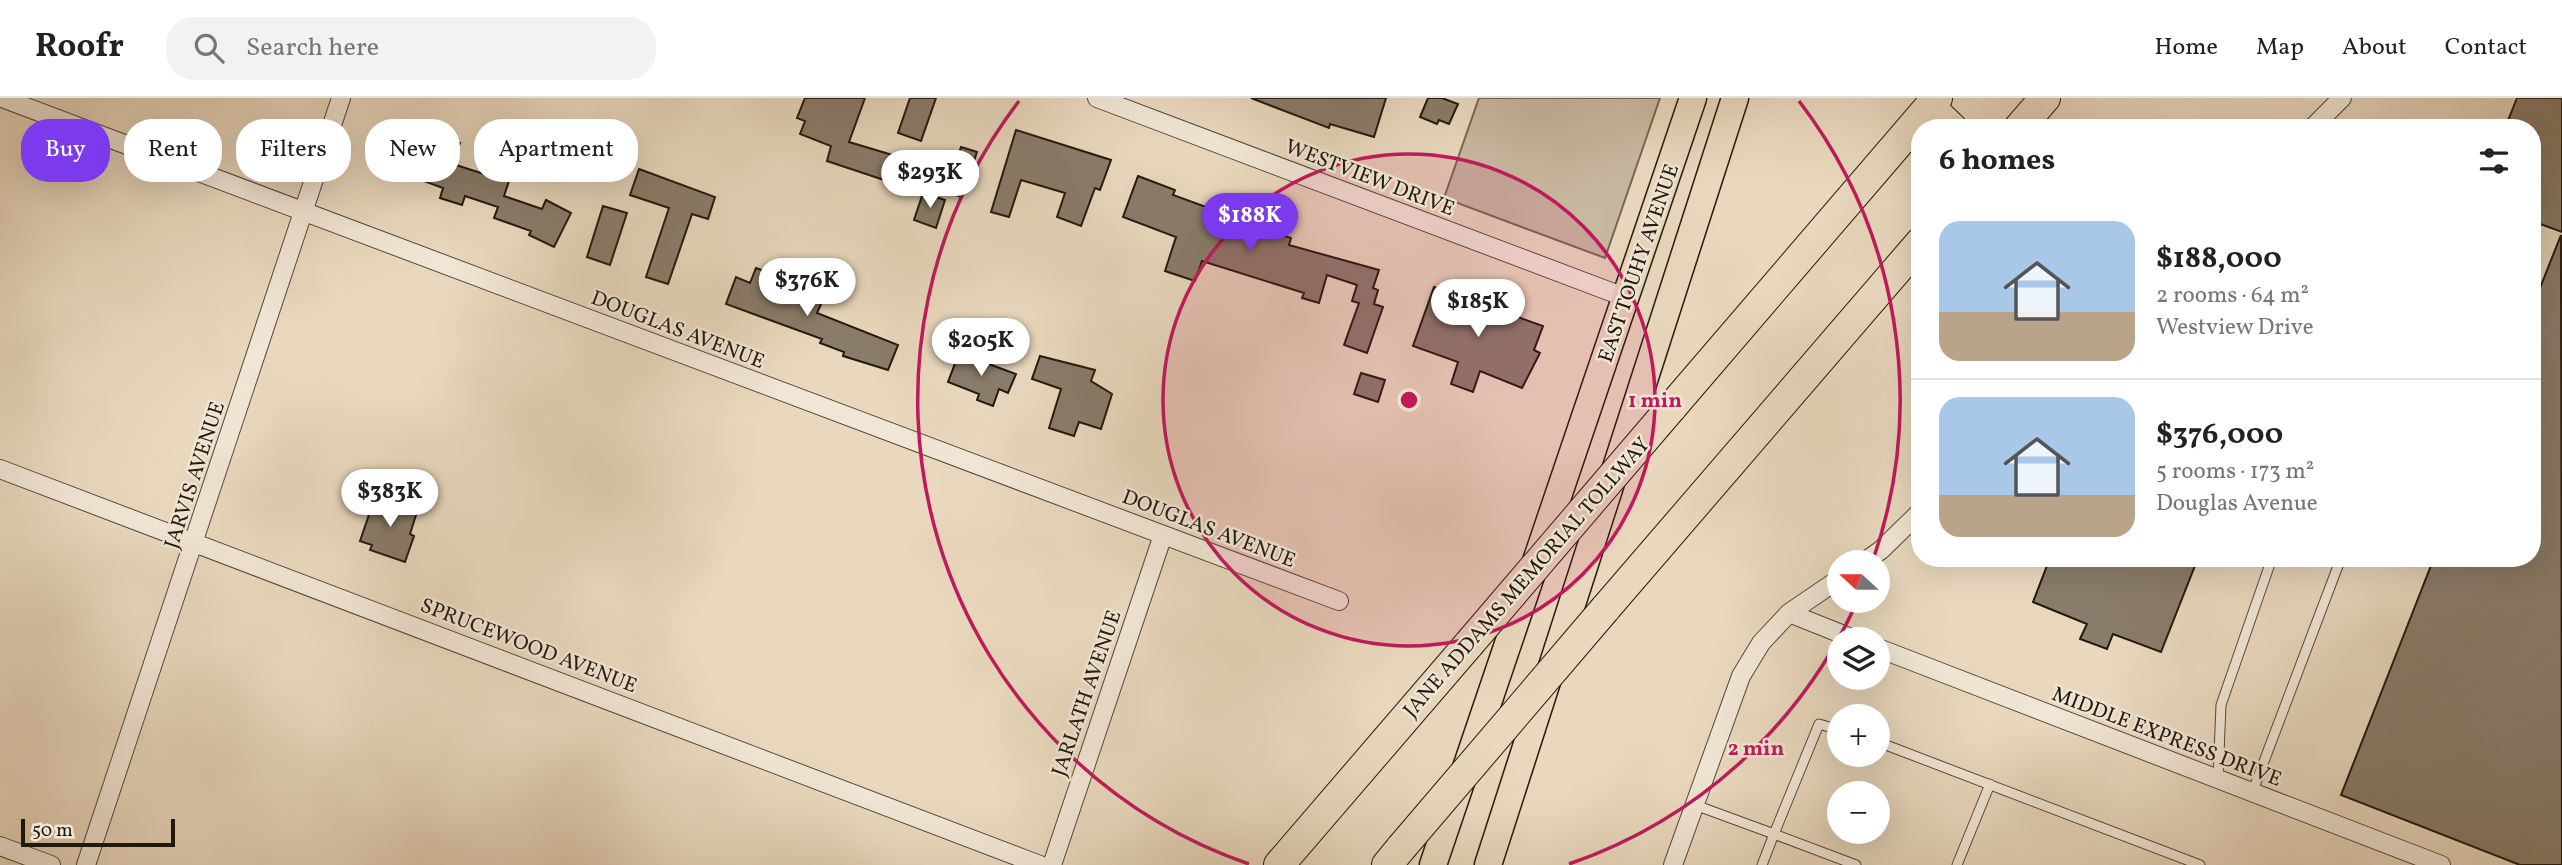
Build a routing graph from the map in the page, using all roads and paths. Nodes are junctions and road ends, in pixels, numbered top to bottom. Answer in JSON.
{"nodes":[{"id":1,"x":2,"y":98,"type":"edge"},
{"id":2,"x":341,"y":98,"type":"edge"},
{"id":3,"x":1097,"y":98,"type":"edge"},
{"id":4,"x":1693,"y":98,"type":"edge"},
{"id":5,"x":1735,"y":98,"type":"edge"},
{"id":6,"x":2045,"y":98,"type":"edge"},
{"id":7,"x":2342,"y":98,"type":"edge"},
{"id":8,"x":1933,"y":102,"type":"edge"},
{"id":9,"x":1918,"y":119,"type":"edge"},
{"id":10,"x":1945,"y":119,"type":"edge"},
{"id":11,"x":2027,"y":119,"type":"edge"},
{"id":12,"x":2321,"y":119,"type":"edge"},
{"id":13,"x":1911,"y":128,"type":"edge"},
{"id":14,"x":303,"y":212,"type":"junction"},
{"id":15,"x":1911,"y":253,"type":"edge"},
{"id":16,"x":1627,"y":298,"type":"junction"},
{"id":17,"x":0,"y":469,"type":"edge"},
{"id":18,"x":1911,"y":521,"type":"edge"},
{"id":19,"x":1163,"y":535,"type":"junction"},
{"id":20,"x":196,"y":541,"type":"junction"},
{"id":21,"x":1881,"y":550,"type":"edge"},
{"id":22,"x":2269,"y":567,"type":"edge"},
{"id":23,"x":2338,"y":567,"type":"edge"},
{"id":24,"x":1827,"y":587,"type":"edge"},
{"id":25,"x":1339,"y":601,"type":"dead end"},
{"id":26,"x":1788,"y":613,"type":"junction"},
{"id":27,"x":1827,"y":628,"type":"edge"},
{"id":28,"x":1890,"y":653,"type":"edge"},
{"id":29,"x":1827,"y":726,"type":"edge"},
{"id":30,"x":1890,"y":746,"type":"edge"},
{"id":31,"x":2218,"y":780,"type":"junction"},
{"id":32,"x":1990,"y":784,"type":"junction"},
{"id":33,"x":2252,"y":793,"type":"junction"},
{"id":34,"x":1695,"y":805,"type":"junction"},
{"id":35,"x":1774,"y":834,"type":"junction"},
{"id":36,"x":0,"y":846,"type":"edge"},
{"id":37,"x":1394,"y":857,"type":"edge"},
{"id":38,"x":51,"y":865,"type":"edge"},
{"id":39,"x":86,"y":865,"type":"edge"},
{"id":40,"x":1040,"y":865,"type":"edge"},
{"id":41,"x":1052,"y":865,"type":"edge"},
{"id":42,"x":1279,"y":865,"type":"edge"},
{"id":43,"x":1433,"y":865,"type":"edge"},
{"id":44,"x":1488,"y":865,"type":"edge"},
{"id":45,"x":1673,"y":865,"type":"edge"},
{"id":46,"x":1762,"y":865,"type":"edge"},
{"id":47,"x":1856,"y":865,"type":"edge"},
{"id":48,"x":1957,"y":865,"type":"edge"},
{"id":49,"x":2200,"y":865,"type":"edge"},
{"id":50,"x":2441,"y":865,"type":"edge"}],
"edges":[{"from":1,"to":14,"type":"street","name":"DOUGLAS AVENUE"},
{"from":2,"to":14,"type":"street","name":"JARVIS AVENUE"},
{"from":3,"to":16,"type":"street","name":"WESTVIEW DRIVE"},
{"from":4,"to":16,"type":"main road","name":"EAST TOUHY AVENUE"},
{"from":5,"to":44,"type":"main road","name":"EAST TOUHY AVENUE"},
{"from":6,"to":11,"type":"highway"},
{"from":7,"to":12,"type":"street"},
{"from":8,"to":9,"type":"highway","name":"JANE ADDAMS MEMORIAL TOLLWAY","bridge":true},
{"from":8,"to":10,"type":"highway"},
{"from":13,"to":42,"type":"highway","name":"JANE ADDAMS MEMORIAL TOLLWAY","bridge":true},
{"from":14,"to":19,"type":"street","name":"DOUGLAS AVENUE"},
{"from":14,"to":20,"type":"street","name":"JARVIS AVENUE"},
{"from":15,"to":37,"type":"highway","bridge":true},
{"from":16,"to":43,"type":"main road","name":"EAST TOUHY AVENUE"},
{"from":17,"to":20,"type":"street","name":"SPRUCEWOOD AVENUE"},
{"from":18,"to":21,"type":"street"},
{"from":19,"to":25,"type":"street","name":"DOUGLAS AVENUE"},
{"from":19,"to":41,"type":"street","name":"JARLATH AVENUE"},
{"from":20,"to":39,"type":"street","name":"JARVIS AVENUE"},
{"from":20,"to":40,"type":"street","name":"SPRUCEWOOD AVENUE"},
{"from":22,"to":31,"type":"lane"},
{"from":23,"to":33,"type":"lane"},
{"from":24,"to":26,"type":"street"},
{"from":26,"to":27,"type":"street"},
{"from":26,"to":34,"type":"street"},
{"from":28,"to":31,"type":"street","name":"MIDDLE EXPRESS DRIVE"},
{"from":29,"to":35,"type":"lane"},
{"from":30,"to":32,"type":"lane"},
{"from":31,"to":33,"type":"street","name":"MIDDLE EXPRESS DRIVE"},
{"from":32,"to":48,"type":"lane"},
{"from":32,"to":49,"type":"lane"},
{"from":33,"to":50,"type":"street","name":"MIDDLE EXPRESS DRIVE"},
{"from":34,"to":35,"type":"lane"},
{"from":34,"to":45,"type":"street"},
{"from":35,"to":46,"type":"lane"},
{"from":35,"to":47,"type":"lane"},
{"from":36,"to":38,"type":"street"}]}
